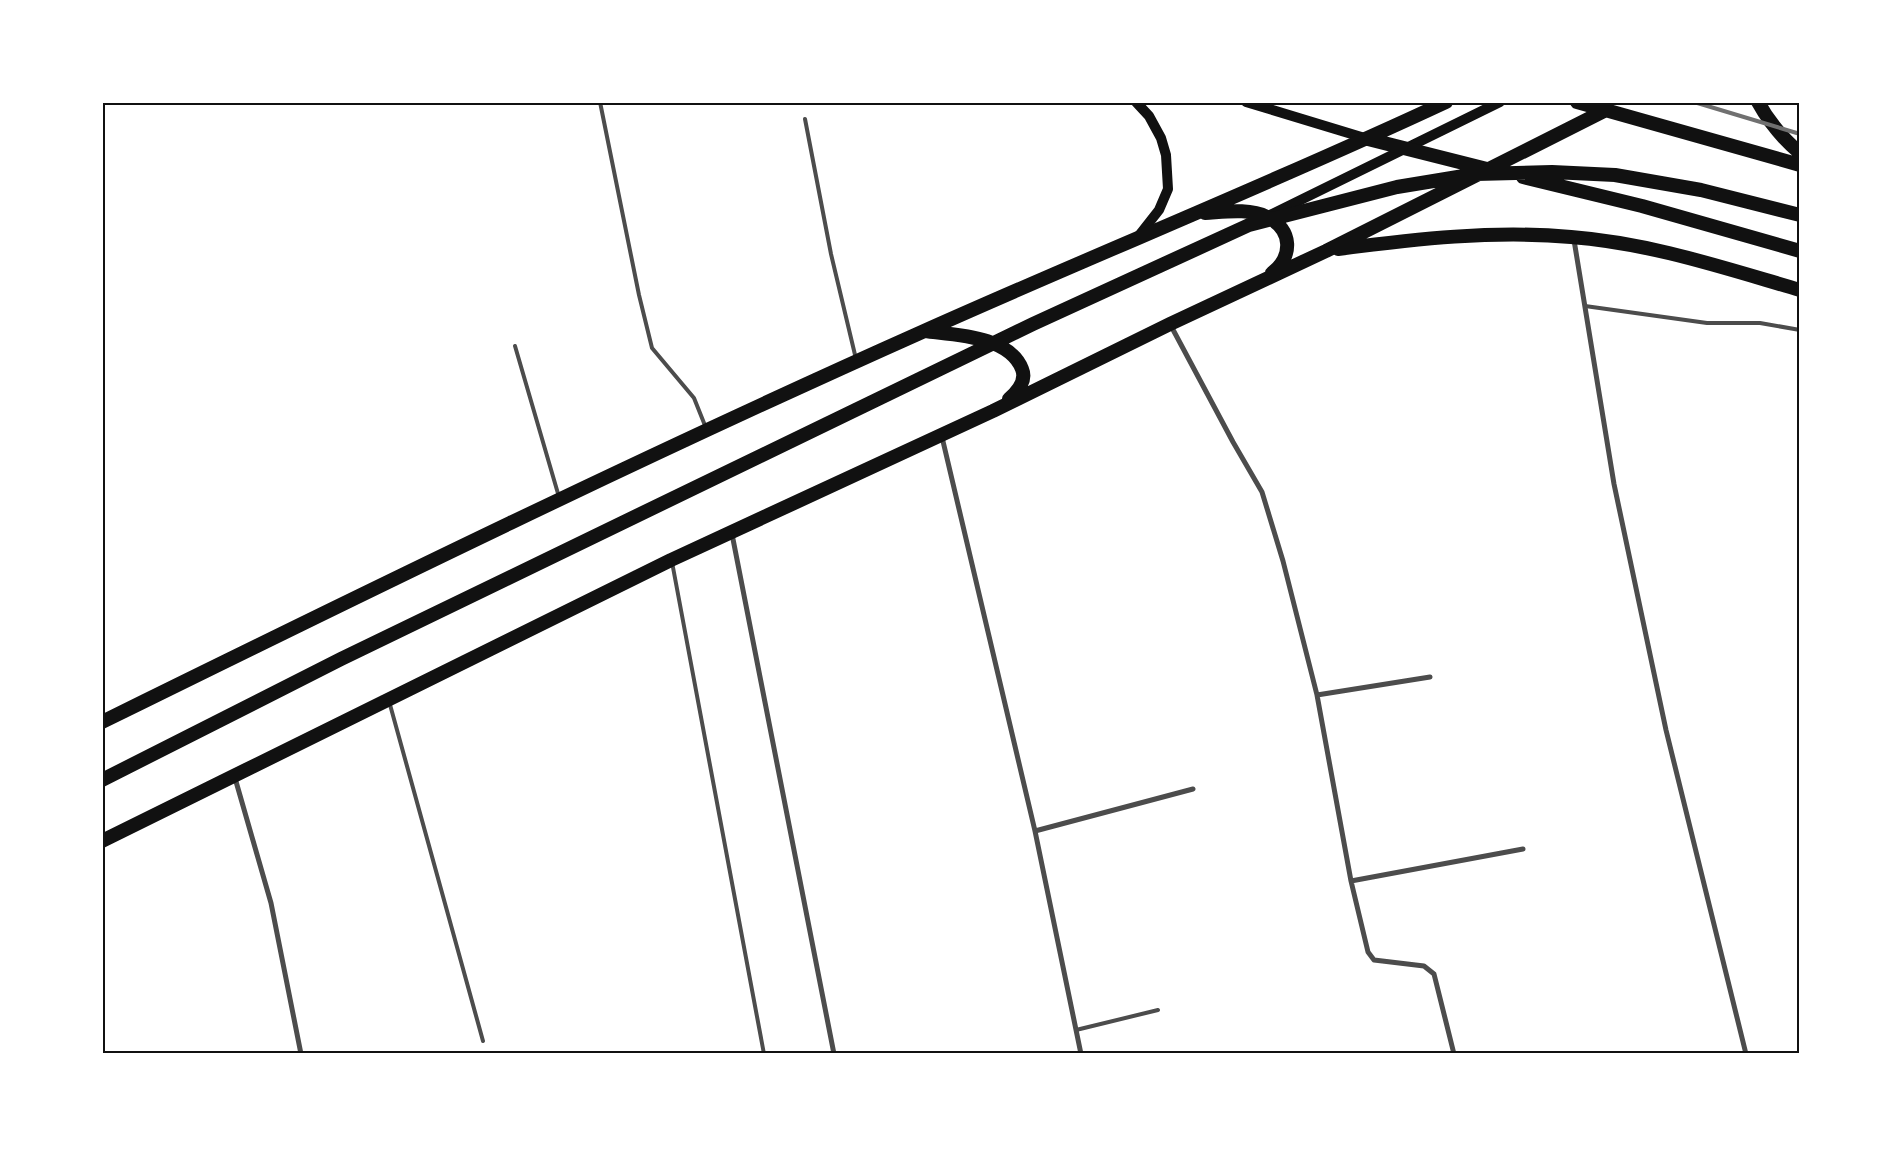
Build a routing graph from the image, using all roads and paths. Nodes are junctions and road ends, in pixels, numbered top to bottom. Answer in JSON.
{"nodes":[{"id":1,"x":600,"y":102,"type":"edge"},
{"id":2,"x":1136,"y":102,"type":"edge"},
{"id":3,"x":1246,"y":102,"type":"edge"},
{"id":4,"x":1446,"y":102,"type":"edge"},
{"id":5,"x":1500,"y":102,"type":"edge"},
{"id":6,"x":1577,"y":102,"type":"edge"},
{"id":7,"x":1758,"y":102,"type":"edge"},
{"id":8,"x":1609,"y":106,"type":"edge"},
{"id":9,"x":805,"y":119,"type":"dead end"},
{"id":10,"x":1368,"y":139,"type":"junction"},
{"id":11,"x":1800,"y":153,"type":"edge"},
{"id":12,"x":1800,"y":165,"type":"edge"},
{"id":13,"x":1489,"y":170,"type":"junction"},
{"id":14,"x":1196,"y":213,"type":"junction"},
{"id":15,"x":1800,"y":215,"type":"edge"},
{"id":16,"x":1249,"y":226,"type":"junction"},
{"id":17,"x":1573,"y":237,"type":"junction"},
{"id":18,"x":1136,"y":239,"type":"junction"},
{"id":19,"x":1326,"y":251,"type":"junction"},
{"id":20,"x":1800,"y":251,"type":"edge"},
{"id":21,"x":1261,"y":282,"type":"junction"},
{"id":22,"x":1800,"y":290,"type":"edge"},
{"id":23,"x":1585,"y":306,"type":"junction"},
{"id":24,"x":1170,"y":324,"type":"junction"},
{"id":25,"x":1800,"y":330,"type":"edge"},
{"id":26,"x":924,"y":331,"type":"junction"},
{"id":27,"x":515,"y":346,"type":"dead end"},
{"id":28,"x":856,"y":361,"type":"junction"},
{"id":29,"x":993,"y":412,"type":"junction"},
{"id":30,"x":707,"y":430,"type":"junction"},
{"id":31,"x":941,"y":435,"type":"junction"},
{"id":32,"x":560,"y":499,"type":"junction"},
{"id":33,"x":732,"y":531,"type":"junction"},
{"id":34,"x":671,"y":560,"type":"junction"},
{"id":35,"x":1430,"y":677,"type":"dead end"},
{"id":36,"x":1317,"y":695,"type":"junction"},
{"id":37,"x":389,"y":698,"type":"junction"},
{"id":38,"x":102,"y":722,"type":"edge"},
{"id":39,"x":234,"y":775,"type":"junction"},
{"id":40,"x":102,"y":780,"type":"edge"},
{"id":41,"x":1193,"y":789,"type":"dead end"},
{"id":42,"x":1035,"y":831,"type":"junction"},
{"id":43,"x":102,"y":841,"type":"edge"},
{"id":44,"x":1523,"y":849,"type":"dead end"},
{"id":45,"x":1351,"y":882,"type":"junction"},
{"id":46,"x":1158,"y":1010,"type":"dead end"},
{"id":47,"x":1076,"y":1030,"type":"junction"},
{"id":48,"x":483,"y":1041,"type":"dead end"},
{"id":49,"x":301,"y":1054,"type":"edge"},
{"id":50,"x":764,"y":1054,"type":"edge"},
{"id":51,"x":834,"y":1054,"type":"edge"},
{"id":52,"x":1081,"y":1054,"type":"edge"},
{"id":53,"x":1454,"y":1054,"type":"edge"},
{"id":54,"x":1746,"y":1054,"type":"edge"}],
"edges":[{"from":1,"to":30,"type":"lane"},
{"from":2,"to":18,"type":"main road"},
{"from":3,"to":10,"type":"main road"},
{"from":4,"to":10,"type":"highway"},
{"from":5,"to":16,"type":"main road"},
{"from":6,"to":8,"type":"highway"},
{"from":7,"to":11,"type":"highway"},
{"from":8,"to":12,"type":"highway"},
{"from":8,"to":13,"type":"highway"},
{"from":9,"to":28,"type":"lane"},
{"from":10,"to":13,"type":"highway"},
{"from":10,"to":14,"type":"highway"},
{"from":13,"to":19,"type":"highway"},
{"from":13,"to":20,"type":"highway"},
{"from":14,"to":18,"type":"highway"},
{"from":14,"to":21,"type":"highway"},
{"from":15,"to":16,"type":"highway"},
{"from":16,"to":40,"type":"highway"},
{"from":17,"to":19,"type":"highway"},
{"from":17,"to":22,"type":"highway"},
{"from":17,"to":23,"type":"street"},
{"from":18,"to":26,"type":"highway"},
{"from":19,"to":21,"type":"highway"},
{"from":21,"to":24,"type":"highway"},
{"from":23,"to":25,"type":"lane"},
{"from":23,"to":54,"type":"street"},
{"from":24,"to":29,"type":"highway"},
{"from":24,"to":36,"type":"street"},
{"from":26,"to":28,"type":"highway"},
{"from":26,"to":29,"type":"highway"},
{"from":27,"to":32,"type":"lane"},
{"from":28,"to":30,"type":"highway"},
{"from":29,"to":31,"type":"highway"},
{"from":30,"to":32,"type":"highway"},
{"from":31,"to":33,"type":"highway"},
{"from":31,"to":42,"type":"street"},
{"from":32,"to":38,"type":"highway"},
{"from":33,"to":34,"type":"highway"},
{"from":33,"to":51,"type":"street"},
{"from":34,"to":37,"type":"highway"},
{"from":34,"to":50,"type":"lane"},
{"from":35,"to":36,"type":"street"},
{"from":36,"to":45,"type":"street"},
{"from":37,"to":39,"type":"highway"},
{"from":37,"to":48,"type":"lane"},
{"from":39,"to":43,"type":"highway"},
{"from":39,"to":49,"type":"street"},
{"from":41,"to":42,"type":"street"},
{"from":42,"to":47,"type":"street"},
{"from":44,"to":45,"type":"street"},
{"from":45,"to":53,"type":"street"},
{"from":46,"to":47,"type":"lane"},
{"from":47,"to":52,"type":"street"}]}
